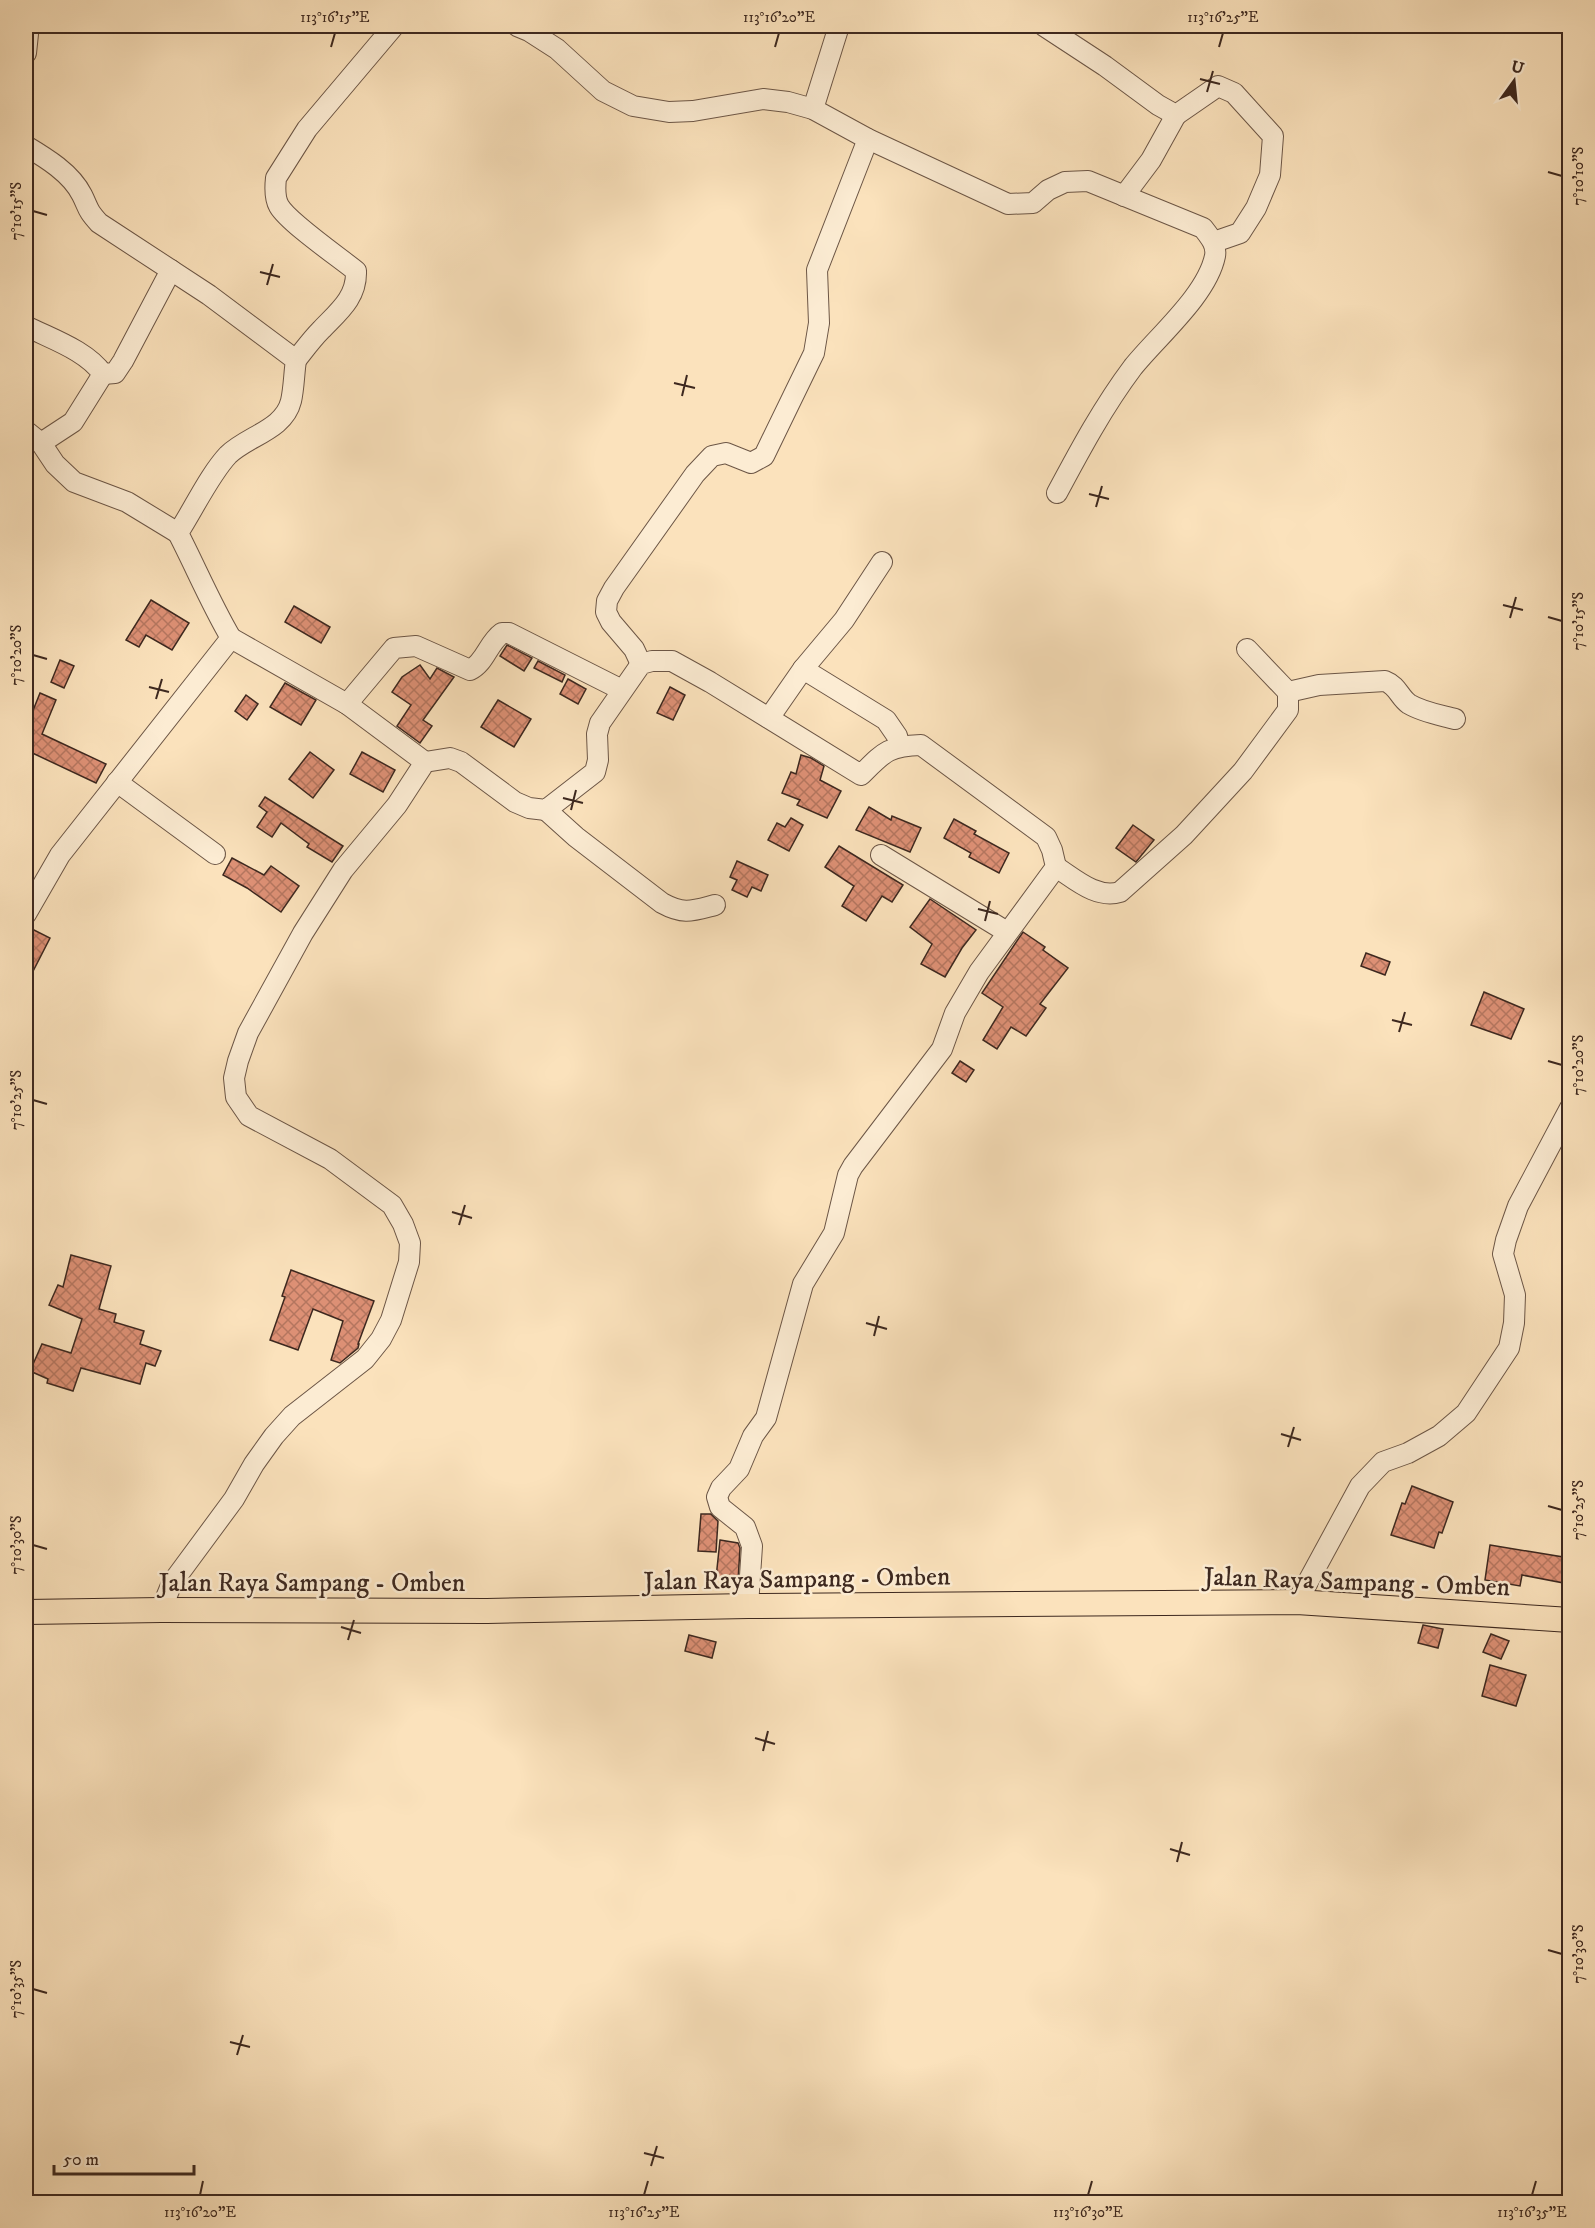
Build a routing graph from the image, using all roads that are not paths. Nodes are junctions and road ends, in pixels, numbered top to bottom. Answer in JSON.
{"nodes":[{"id":1,"x":394,"y":26,"type":"edge"},
{"id":2,"x":517,"y":26,"type":"edge"},
{"id":3,"x":839,"y":26,"type":"edge"},
{"id":4,"x":1049,"y":26,"type":"edge"},
{"id":5,"x":26,"y":32,"type":"edge"},
{"id":6,"x":26,"y":53,"type":"edge"},
{"id":7,"x":813,"y":110,"type":"junction"},
{"id":8,"x":1176,"y":115,"type":"junction"},
{"id":9,"x":868,"y":139,"type":"junction"},
{"id":10,"x":26,"y":146,"type":"edge"},
{"id":11,"x":1124,"y":196,"type":"junction"},
{"id":12,"x":1214,"y":242,"type":"junction"},
{"id":13,"x":171,"y":270,"type":"junction"},
{"id":14,"x":26,"y":326,"type":"edge"},
{"id":15,"x":296,"y":360,"type":"junction"},
{"id":16,"x":103,"y":374,"type":"junction"},
{"id":17,"x":26,"y":431,"type":"edge"},
{"id":18,"x":41,"y":443,"type":"junction"},
{"id":19,"x":1057,"y":493,"type":"dead end"},
{"id":20,"x":178,"y":533,"type":"junction"},
{"id":21,"x":882,"y":562,"type":"dead end"},
{"id":22,"x":231,"y":638,"type":"junction"},
{"id":23,"x":1247,"y":649,"type":"dead end"},
{"id":24,"x":641,"y":664,"type":"junction"},
{"id":25,"x":803,"y":669,"type":"junction"},
{"id":26,"x":622,"y":690,"type":"junction"},
{"id":27,"x":1288,"y":692,"type":"junction"},
{"id":28,"x":347,"y":704,"type":"junction"},
{"id":29,"x":769,"y":718,"type":"junction"},
{"id":30,"x":1455,"y":719,"type":"dead end"},
{"id":31,"x":900,"y":746,"type":"junction"},
{"id":32,"x":425,"y":762,"type":"junction"},
{"id":33,"x":117,"y":783,"type":"junction"},
{"id":34,"x":546,"y":810,"type":"junction"},
{"id":35,"x":215,"y":854,"type":"dead end"},
{"id":36,"x":881,"y":855,"type":"dead end"},
{"id":37,"x":1056,"y":867,"type":"junction"},
{"id":38,"x":715,"y":905,"type":"dead end"},
{"id":39,"x":26,"y":914,"type":"edge"},
{"id":40,"x":1007,"y":932,"type":"junction"},
{"id":41,"x":1569,"y":1108,"type":"edge"},
{"id":42,"x":1297,"y":1602,"type":"junction"},
{"id":43,"x":748,"y":1606,"type":"junction"},
{"id":44,"x":161,"y":1610,"type":"junction"},
{"id":45,"x":26,"y":1612,"type":"edge"},
{"id":46,"x":1569,"y":1620,"type":"edge"}],
"edges":[{"from":1,"to":15,"type":"street"},
{"from":2,"to":7,"type":"street"},
{"from":3,"to":7,"type":"street"},
{"from":4,"to":8,"type":"street"},
{"from":5,"to":6,"type":"street"},
{"from":7,"to":9,"type":"street"},
{"from":8,"to":11,"type":"street"},
{"from":8,"to":12,"type":"street"},
{"from":9,"to":11,"type":"street"},
{"from":9,"to":24,"type":"street"},
{"from":10,"to":13,"type":"street"},
{"from":11,"to":12,"type":"street"},
{"from":12,"to":19,"type":"street"},
{"from":13,"to":15,"type":"street"},
{"from":13,"to":16,"type":"street"},
{"from":14,"to":16,"type":"street"},
{"from":15,"to":20,"type":"street"},
{"from":16,"to":18,"type":"street"},
{"from":17,"to":18,"type":"street"},
{"from":18,"to":20,"type":"street"},
{"from":20,"to":22,"type":"street"},
{"from":21,"to":25,"type":"street"},
{"from":22,"to":28,"type":"street"},
{"from":22,"to":33,"type":"street"},
{"from":23,"to":27,"type":"street"},
{"from":24,"to":26,"type":"street"},
{"from":24,"to":29,"type":"street"},
{"from":25,"to":29,"type":"street"},
{"from":25,"to":31,"type":"street"},
{"from":26,"to":28,"type":"street"},
{"from":26,"to":34,"type":"street"},
{"from":27,"to":30,"type":"street"},
{"from":27,"to":37,"type":"street"},
{"from":28,"to":32,"type":"street"},
{"from":29,"to":31,"type":"street"},
{"from":31,"to":37,"type":"street"},
{"from":32,"to":34,"type":"street"},
{"from":32,"to":44,"type":"street"},
{"from":33,"to":35,"type":"street"},
{"from":33,"to":39,"type":"street"},
{"from":34,"to":38,"type":"street"},
{"from":36,"to":40,"type":"street"},
{"from":37,"to":40,"type":"street"},
{"from":40,"to":43,"type":"street"},
{"from":41,"to":42,"type":"street"},
{"from":42,"to":43,"type":"main road","name":"Jalan Raya Sampang - Omben"},
{"from":42,"to":46,"type":"main road","name":"Jalan Raya Sampang - Omben"},
{"from":43,"to":44,"type":"main road","name":"Jalan Raya Sampang - Omben"},
{"from":44,"to":45,"type":"main road","name":"Jalan Raya Sampang - Omben"}]}
